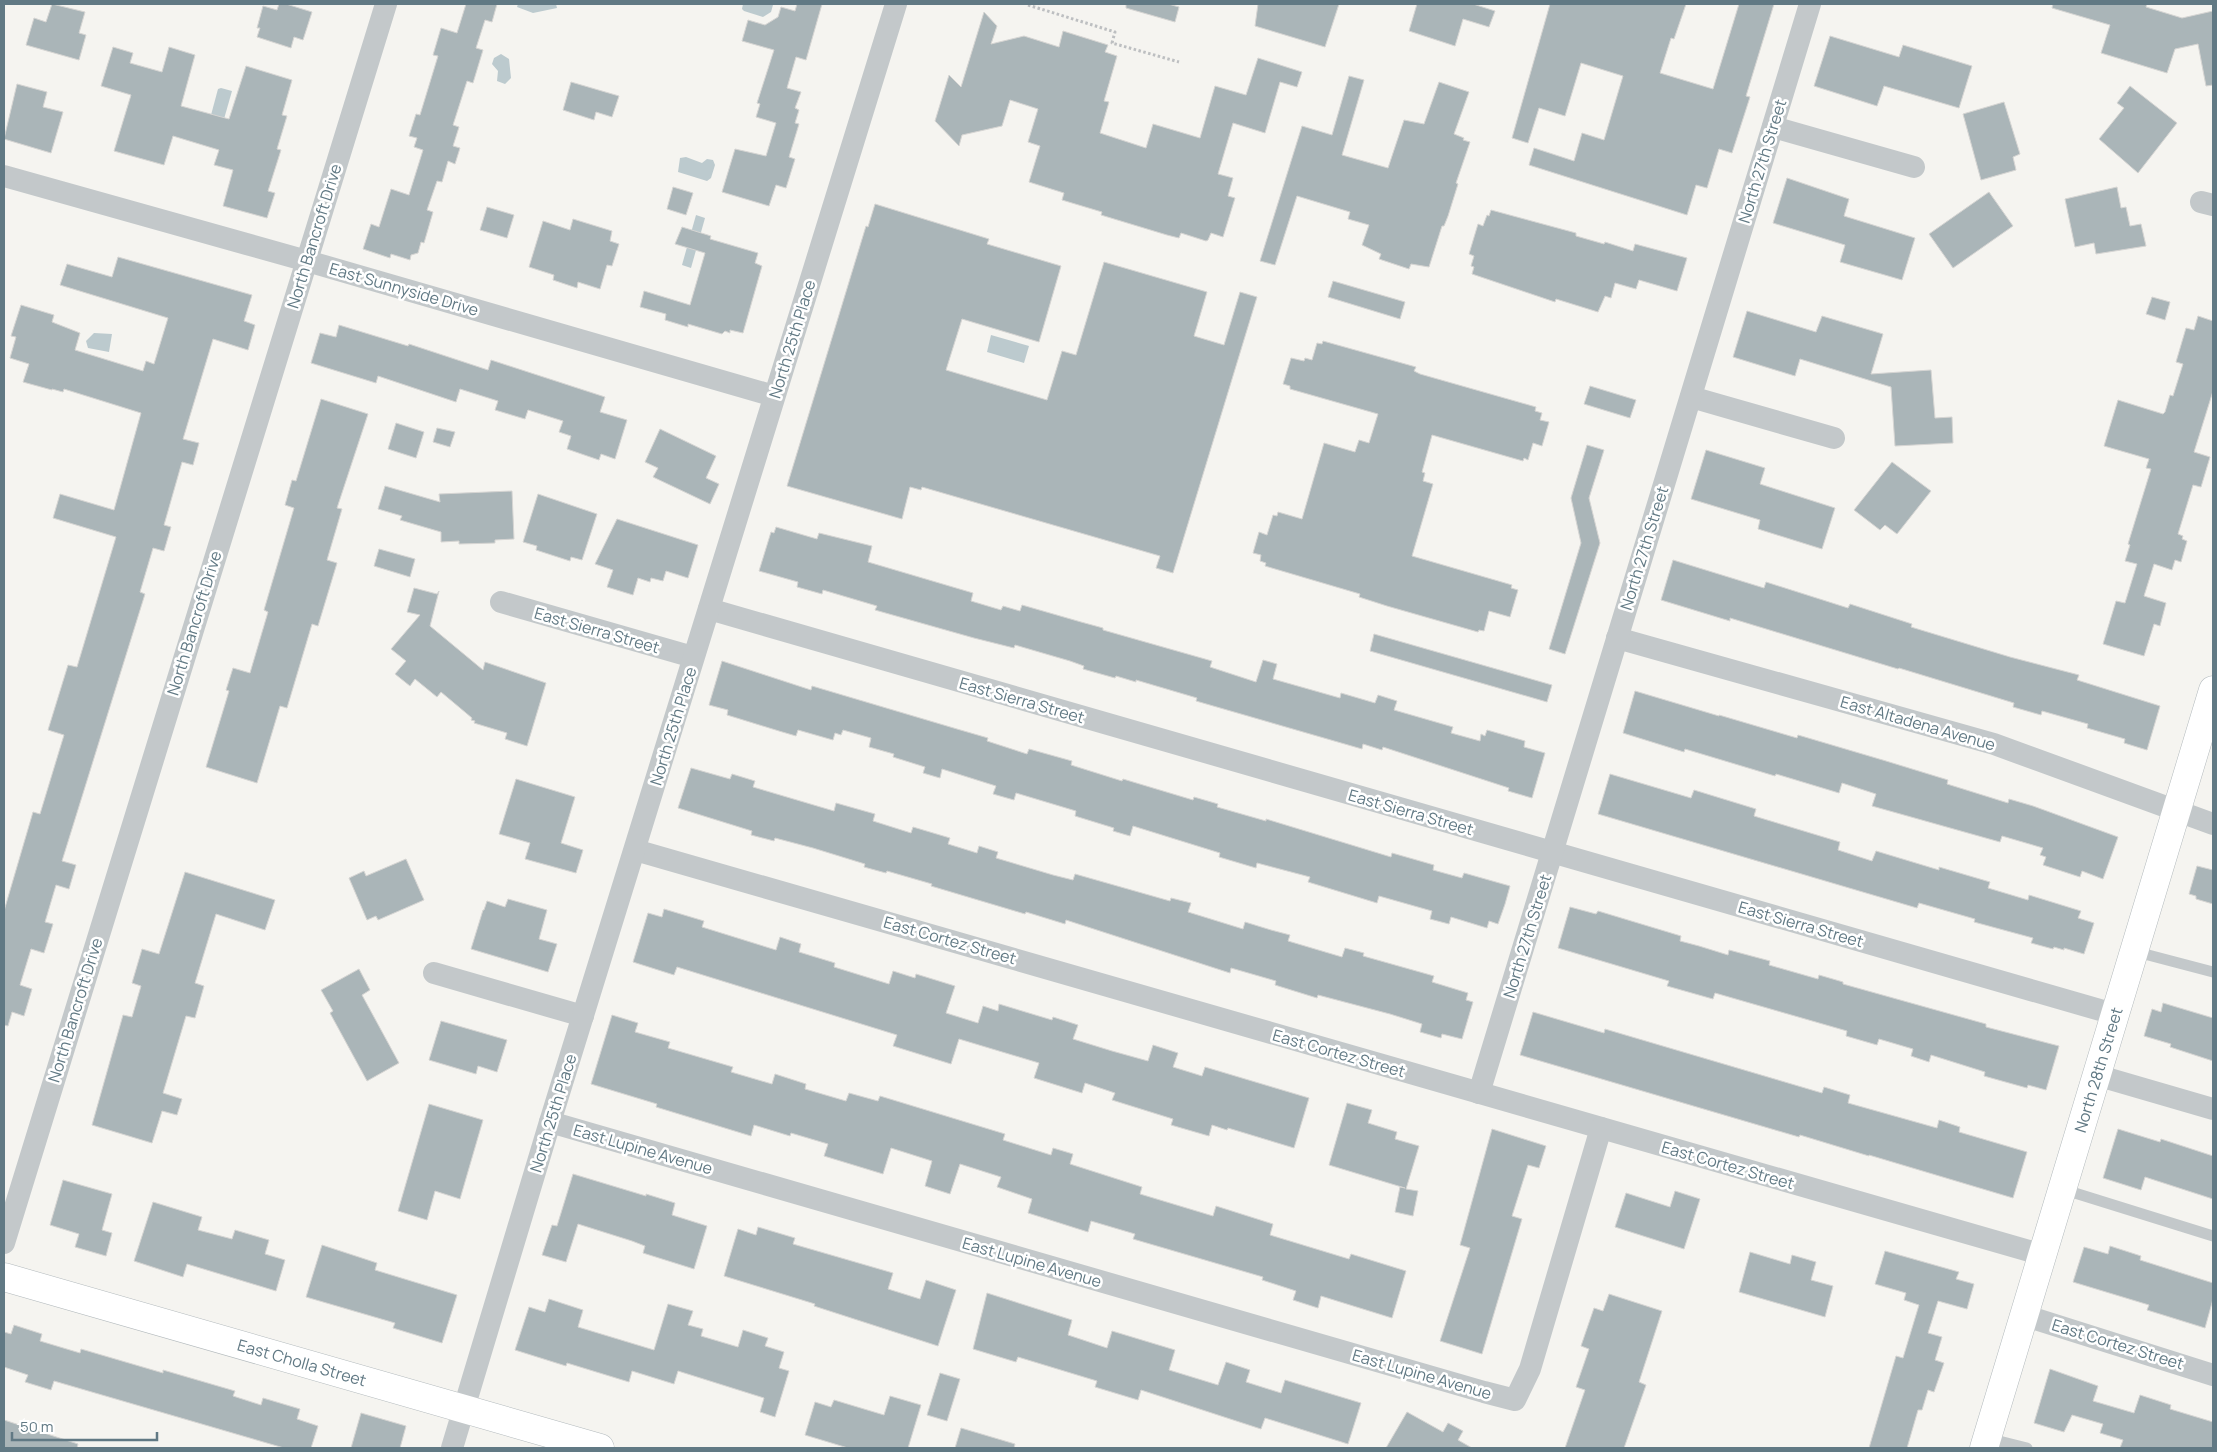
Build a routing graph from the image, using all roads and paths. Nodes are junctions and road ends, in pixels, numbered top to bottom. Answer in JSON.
{"nodes":[{"id":1,"x":386,"y":4,"type":"edge"},
{"id":2,"x":896,"y":4,"type":"edge"},
{"id":3,"x":1810,"y":4,"type":"edge"},
{"id":4,"x":1028,"y":5,"type":"edge"},
{"id":5,"x":1179,"y":62,"type":"dead end"},
{"id":6,"x":1773,"y":127,"type":"junction"},
{"id":7,"x":1914,"y":167,"type":"dead end"},
{"id":8,"x":4,"y":176,"type":"edge"},
{"id":9,"x":307,"y":261,"type":"junction"},
{"id":10,"x":774,"y":396,"type":"junction"},
{"id":11,"x":1691,"y":397,"type":"junction"},
{"id":12,"x":1834,"y":438,"type":"dead end"},
{"id":13,"x":500,"y":602,"type":"dead end"},
{"id":14,"x":709,"y":609,"type":"junction"},
{"id":15,"x":1617,"y":638,"type":"junction"},
{"id":16,"x":693,"y":657,"type":"junction"},
{"id":17,"x":2213,"y":690,"type":"edge"},
{"id":18,"x":2178,"y":811,"type":"junction"},
{"id":19,"x":2213,"y":824,"type":"edge"},
{"id":20,"x":635,"y":850,"type":"junction"},
{"id":21,"x":1552,"y":853,"type":"junction"},
{"id":22,"x":2133,"y":951,"type":"junction"},
{"id":23,"x":2213,"y":972,"type":"edge"},
{"id":24,"x":434,"y":973,"type":"dead end"},
{"id":25,"x":2114,"y":1014,"type":"junction"},
{"id":26,"x":583,"y":1016,"type":"junction"},
{"id":27,"x":2096,"y":1075,"type":"junction"},
{"id":28,"x":1479,"y":1093,"type":"junction"},
{"id":29,"x":2213,"y":1109,"type":"edge"},
{"id":30,"x":550,"y":1122,"type":"junction"},
{"id":31,"x":1601,"y":1128,"type":"junction"},
{"id":32,"x":2062,"y":1189,"type":"junction"},
{"id":33,"x":2213,"y":1236,"type":"edge"},
{"id":34,"x":4,"y":1243,"type":"edge"},
{"id":35,"x":2043,"y":1255,"type":"junction"},
{"id":36,"x":4,"y":1277,"type":"edge"},
{"id":37,"x":2023,"y":1315,"type":"junction"},
{"id":38,"x":2213,"y":1375,"type":"edge"},
{"id":39,"x":462,"y":1410,"type":"junction"},
{"id":40,"x":1985,"y":1443,"type":"edge"},
{"id":41,"x":452,"y":1448,"type":"edge"},
{"id":42,"x":600,"y":1448,"type":"edge"},
{"id":43,"x":2027,"y":1448,"type":"edge"}],
"edges":[{"from":1,"to":9,"type":"street","name":"North Bancroft Drive"},
{"from":2,"to":10,"type":"street","name":"North 25th Place"},
{"from":3,"to":6,"type":"street","name":"North 27th Street"},
{"from":4,"to":5,"type":"path"},
{"from":6,"to":7,"type":"street"},
{"from":6,"to":11,"type":"street","name":"North 27th Street"},
{"from":8,"to":9,"type":"street","name":"East Sunnyside Drive"},
{"from":9,"to":10,"type":"street","name":"East Sunnyside Drive"},
{"from":9,"to":34,"type":"street","name":"North Bancroft Drive"},
{"from":10,"to":14,"type":"street","name":"North 25th Place"},
{"from":11,"to":12,"type":"street"},
{"from":11,"to":15,"type":"street","name":"North 27th Street"},
{"from":13,"to":16,"type":"street","name":"East Sierra Street"},
{"from":14,"to":16,"type":"street","name":"North 25th Place"},
{"from":14,"to":21,"type":"street","name":"East Sierra Street"},
{"from":15,"to":18,"type":"street","name":"East Altadena Avenue"},
{"from":15,"to":21,"type":"street","name":"North 27th Street"},
{"from":16,"to":20,"type":"street","name":"North 25th Place"},
{"from":17,"to":18,"type":"street","name":"North 28th Street"},
{"from":18,"to":19,"type":"street","name":"East Altadena Avenue"},
{"from":18,"to":22,"type":"street","name":"North 28th Street"},
{"from":20,"to":26,"type":"street","name":"North 25th Place"},
{"from":20,"to":28,"type":"street","name":"East Cortez Street"},
{"from":21,"to":25,"type":"street","name":"East Sierra Street"},
{"from":21,"to":28,"type":"street","name":"North 27th Street"},
{"from":22,"to":23,"type":"lane"},
{"from":22,"to":25,"type":"street","name":"North 28th Street"},
{"from":24,"to":26,"type":"street"},
{"from":25,"to":27,"type":"street","name":"North 28th Street"},
{"from":26,"to":30,"type":"street","name":"North 25th Place"},
{"from":27,"to":29,"type":"street"},
{"from":27,"to":32,"type":"street","name":"North 28th Street"},
{"from":28,"to":31,"type":"street","name":"East Cortez Street"},
{"from":30,"to":31,"type":"street","name":"East Lupine Avenue"},
{"from":30,"to":39,"type":"street","name":"North 25th Place"},
{"from":31,"to":35,"type":"street","name":"East Cortez Street"},
{"from":32,"to":33,"type":"lane"},
{"from":32,"to":35,"type":"street","name":"North 28th Street"},
{"from":35,"to":37,"type":"street","name":"North 28th Street"},
{"from":36,"to":39,"type":"street","name":"East Cholla Street"},
{"from":37,"to":38,"type":"street","name":"East Cortez Street"},
{"from":37,"to":40,"type":"street","name":"North 28th Street"},
{"from":39,"to":41,"type":"street","name":"North 25th Place"},
{"from":39,"to":42,"type":"street","name":"East Cholla Street"},
{"from":40,"to":43,"type":"lane"}]}
